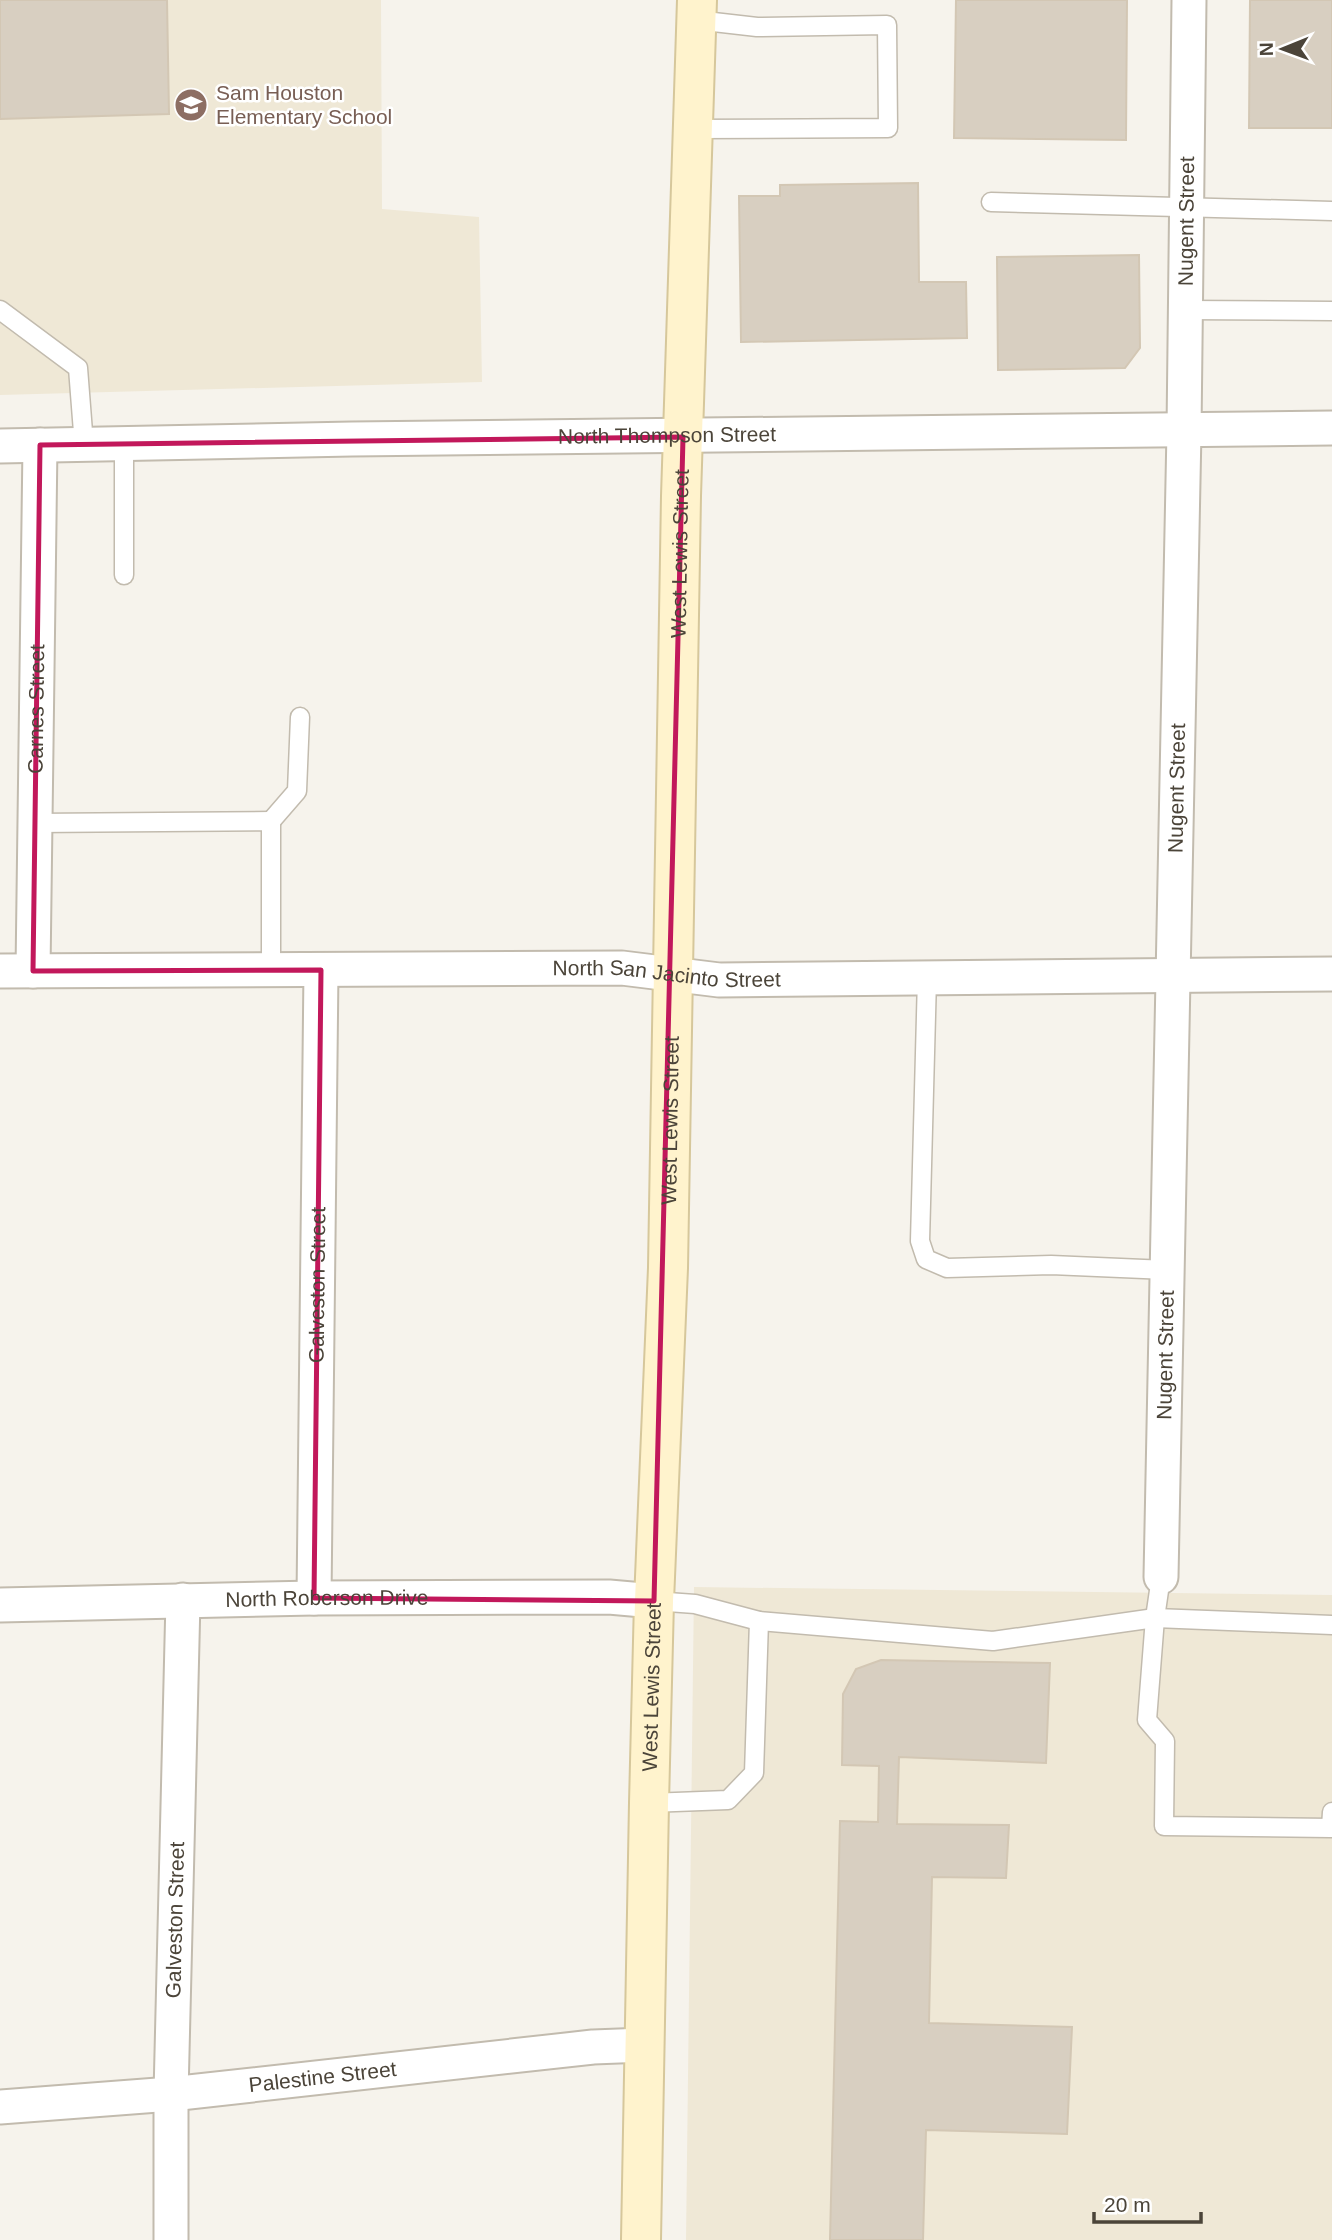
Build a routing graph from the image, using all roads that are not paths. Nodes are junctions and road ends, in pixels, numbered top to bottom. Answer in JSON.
{"nodes":[{"id":1,"x":1189,"y":0,"type":"edge"},
{"id":2,"x":696,"y":10,"type":"edge"},
{"id":3,"x":693,"y":129,"type":"junction"},
{"id":4,"x":991,"y":202,"type":"dead end"},
{"id":5,"x":1186,"y":208,"type":"junction"},
{"id":6,"x":1332,"y":211,"type":"edge"},
{"id":7,"x":0,"y":310,"type":"edge"},
{"id":8,"x":1185,"y":310,"type":"junction"},
{"id":9,"x":1332,"y":311,"type":"edge"},
{"id":10,"x":1332,"y":428,"type":"edge"},
{"id":11,"x":1184,"y":430,"type":"junction"},
{"id":12,"x":683,"y":437,"type":"junction"},
{"id":13,"x":124,"y":443,"type":"junction"},
{"id":14,"x":40,"y":445,"type":"junction"},
{"id":15,"x":84,"y":445,"type":"junction"},
{"id":16,"x":0,"y":446,"type":"edge"},
{"id":17,"x":124,"y":575,"type":"dead end"},
{"id":18,"x":300,"y":717,"type":"dead end"},
{"id":19,"x":271,"y":821,"type":"junction"},
{"id":20,"x":35,"y":823,"type":"junction"},
{"id":21,"x":271,"y":970,"type":"junction"},
{"id":22,"x":321,"y":970,"type":"junction"},
{"id":23,"x":0,"y":971,"type":"edge"},
{"id":24,"x":33,"y":971,"type":"junction"},
{"id":25,"x":672,"y":974,"type":"junction"},
{"id":26,"x":1332,"y":974,"type":"edge"},
{"id":27,"x":1173,"y":976,"type":"junction"},
{"id":28,"x":927,"y":978,"type":"junction"},
{"id":29,"x":1167,"y":1270,"type":"junction"},
{"id":30,"x":1161,"y":1577,"type":"joint"},
{"id":31,"x":314,"y":1598,"type":"junction"},
{"id":32,"x":183,"y":1600,"type":"junction"},
{"id":33,"x":654,"y":1601,"type":"junction"},
{"id":34,"x":0,"y":1605,"type":"edge"},
{"id":35,"x":1155,"y":1618,"type":"junction"},
{"id":36,"x":759,"y":1621,"type":"junction"},
{"id":37,"x":1332,"y":1625,"type":"edge"},
{"id":38,"x":649,"y":1803,"type":"junction"},
{"id":39,"x":1332,"y":1812,"type":"edge"},
{"id":40,"x":645,"y":2045,"type":"junction"},
{"id":41,"x":171,"y":2094,"type":"junction"},
{"id":42,"x":0,"y":2106,"type":"edge"},
{"id":43,"x":171,"y":2240,"type":"edge"},
{"id":44,"x":641,"y":2240,"type":"edge"}],
"edges":[{"from":1,"to":5,"type":"street","name":"Nugent Street"},
{"from":2,"to":3,"type":"street","name":"West Lewis Street"},
{"from":2,"to":3,"type":"lane"},
{"from":3,"to":12,"type":"street","name":"West Lewis Street"},
{"from":4,"to":5,"type":"lane"},
{"from":5,"to":6,"type":"lane"},
{"from":5,"to":8,"type":"street","name":"Nugent Street"},
{"from":7,"to":15,"type":"lane"},
{"from":8,"to":9,"type":"lane"},
{"from":8,"to":11,"type":"street","name":"Nugent Street"},
{"from":10,"to":11,"type":"street","name":"North Thompson Street"},
{"from":11,"to":12,"type":"street","name":"North Thompson Street"},
{"from":11,"to":27,"type":"street","name":"Nugent Street"},
{"from":12,"to":13,"type":"street","name":"North Thompson Street"},
{"from":12,"to":25,"type":"street","name":"West Lewis Street"},
{"from":13,"to":15,"type":"street","name":"North Thompson Street"},
{"from":13,"to":17,"type":"lane"},
{"from":14,"to":15,"type":"street","name":"North Thompson Street"},
{"from":14,"to":16,"type":"street","name":"North Thompson Street"},
{"from":14,"to":20,"type":"street","name":"Carnes Street"},
{"from":18,"to":19,"type":"lane"},
{"from":19,"to":20,"type":"lane"},
{"from":19,"to":21,"type":"lane"},
{"from":20,"to":24,"type":"street","name":"Carnes Street"},
{"from":21,"to":22,"type":"street","name":"North San Jacinto Street"},
{"from":21,"to":24,"type":"street","name":"North San Jacinto Street"},
{"from":22,"to":25,"type":"street","name":"North San Jacinto Street"},
{"from":22,"to":31,"type":"street","name":"Galveston Street"},
{"from":23,"to":24,"type":"street","name":"North San Jacinto Street"},
{"from":25,"to":28,"type":"street","name":"North San Jacinto Street"},
{"from":25,"to":33,"type":"street","name":"West Lewis Street"},
{"from":26,"to":27,"type":"street","name":"North San Jacinto Street"},
{"from":27,"to":28,"type":"street","name":"North San Jacinto Street"},
{"from":27,"to":29,"type":"street","name":"Nugent Street"},
{"from":28,"to":29,"type":"lane"},
{"from":29,"to":30,"type":"street","name":"Nugent Street"},
{"from":30,"to":35,"type":"lane"},
{"from":31,"to":32,"type":"street","name":"North Roberson Drive"},
{"from":31,"to":33,"type":"street","name":"North Roberson Drive"},
{"from":32,"to":34,"type":"street","name":"North Roberson Drive"},
{"from":32,"to":41,"type":"street","name":"Galveston Street"},
{"from":33,"to":36,"type":"lane"},
{"from":33,"to":38,"type":"street","name":"West Lewis Street"},
{"from":35,"to":36,"type":"lane"},
{"from":35,"to":37,"type":"lane"},
{"from":35,"to":39,"type":"lane"},
{"from":36,"to":38,"type":"lane"},
{"from":38,"to":40,"type":"street","name":"West Lewis Street"},
{"from":40,"to":41,"type":"street","name":"Palestine Street"},
{"from":40,"to":44,"type":"street","name":"West Lewis Street"},
{"from":41,"to":42,"type":"street","name":"Palestine Street"},
{"from":41,"to":43,"type":"street","name":"Galveston Street"}]}
